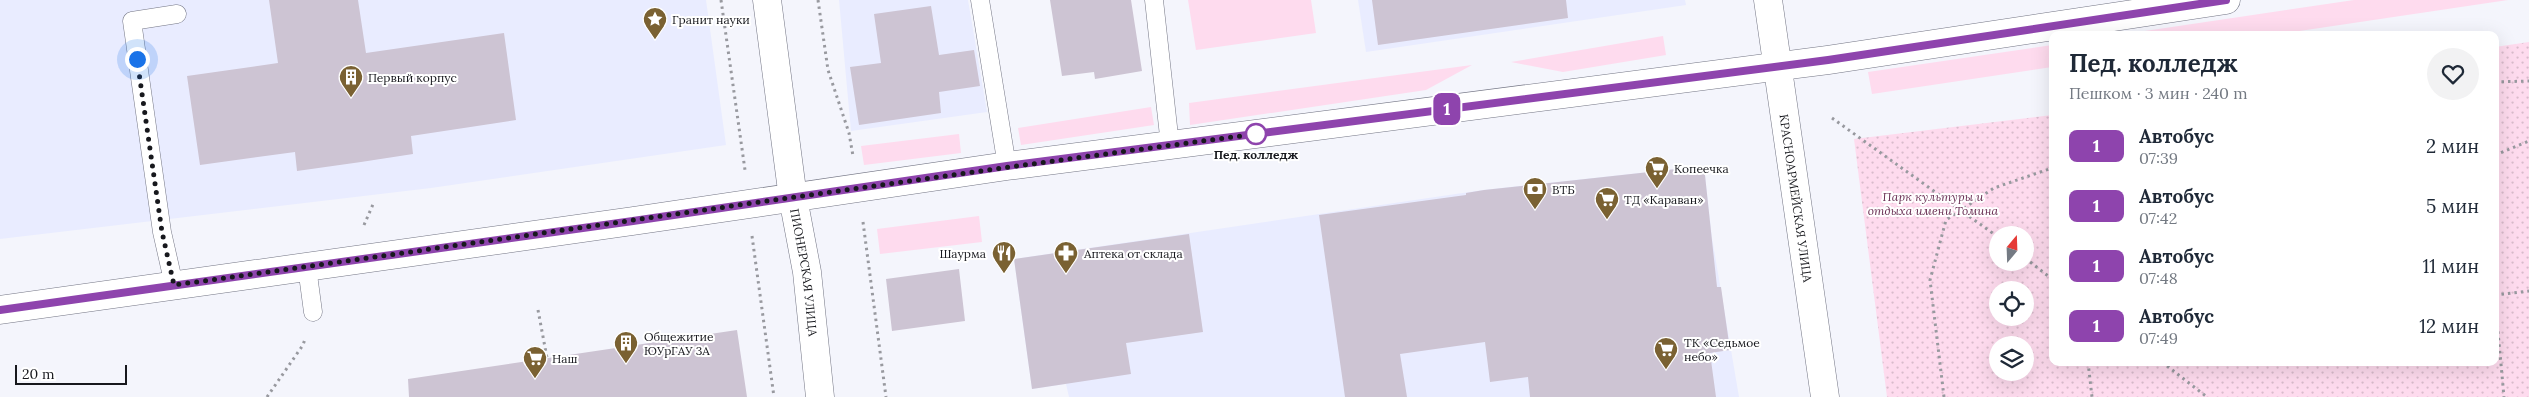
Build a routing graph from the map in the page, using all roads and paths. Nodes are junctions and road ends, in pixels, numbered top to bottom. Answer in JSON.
{"nodes":[{"id":1,"x":767,"y":0,"type":"edge"},
{"id":2,"x":980,"y":0,"type":"edge"},
{"id":3,"x":1154,"y":0,"type":"edge"},
{"id":4,"x":1768,"y":0,"type":"edge"},
{"id":5,"x":2226,"y":0,"type":"edge"},
{"id":6,"x":177,"y":14,"type":"dead end"},
{"id":7,"x":1776,"y":66,"type":"junction"},
{"id":8,"x":2529,"y":81,"type":"edge"},
{"id":9,"x":2499,"y":82,"type":"edge"},
{"id":10,"x":1832,"y":118,"type":"dead end"},
{"id":11,"x":2529,"y":141,"type":"edge"},
{"id":12,"x":1170,"y":146,"type":"junction"},
{"id":13,"x":2499,"y":153,"type":"edge"},
{"id":14,"x":1007,"y":166,"type":"junction"},
{"id":15,"x":2049,"y":169,"type":"edge"},
{"id":16,"x":793,"y":198,"type":"junction"},
{"id":17,"x":1961,"y":210,"type":"junction"},
{"id":18,"x":1989,"y":230,"type":"edge"},
{"id":19,"x":2034,"y":265,"type":"edge"},
{"id":20,"x":307,"y":267,"type":"junction"},
{"id":21,"x":2049,"y":277,"type":"edge"},
{"id":22,"x":174,"y":285,"type":"junction"},
{"id":23,"x":2529,"y":290,"type":"edge"},
{"id":24,"x":2499,"y":296,"type":"edge"},
{"id":25,"x":0,"y":310,"type":"edge"},
{"id":26,"x":538,"y":310,"type":"dead end"},
{"id":27,"x":312,"y":312,"type":"joint"},
{"id":28,"x":2499,"y":341,"type":"edge"},
{"id":29,"x":548,"y":358,"type":"dead end"},
{"id":30,"x":2088,"y":366,"type":"edge"},
{"id":31,"x":2167,"y":366,"type":"edge"},
{"id":32,"x":267,"y":397,"type":"edge"},
{"id":33,"x":820,"y":397,"type":"edge"},
{"id":34,"x":1825,"y":397,"type":"edge"},
{"id":35,"x":1944,"y":397,"type":"edge"},
{"id":36,"x":2092,"y":397,"type":"edge"},
{"id":37,"x":2207,"y":397,"type":"edge"},
{"id":38,"x":2504,"y":397,"type":"edge"}],
"edges":[{"from":1,"to":16,"type":"main road","name":"ПИОНЕРСКАЯ УЛИЦА"},
{"from":2,"to":14,"type":"lane"},
{"from":3,"to":12,"type":"lane"},
{"from":4,"to":7,"type":"main road","name":"КРАСНОАРМЕЙСКАЯ УЛИЦА"},
{"from":5,"to":7,"type":"main road"},
{"from":6,"to":22,"type":"lane"},
{"from":7,"to":12,"type":"main road"},
{"from":7,"to":34,"type":"main road","name":"КРАСНОАРМЕЙСКАЯ УЛИЦА"},
{"from":8,"to":9,"type":"path"},
{"from":10,"to":17,"type":"path"},
{"from":11,"to":13,"type":"path"},
{"from":12,"to":14,"type":"main road"},
{"from":14,"to":16,"type":"main road"},
{"from":15,"to":17,"type":"path"},
{"from":16,"to":20,"type":"main road"},
{"from":16,"to":33,"type":"main road","name":"ПИОНЕРСКАЯ УЛИЦА"},
{"from":17,"to":18,"type":"path"},
{"from":17,"to":35,"type":"path"},
{"from":19,"to":21,"type":"path"},
{"from":20,"to":22,"type":"main road"},
{"from":20,"to":27,"type":"lane"},
{"from":22,"to":25,"type":"main road"},
{"from":23,"to":24,"type":"path"},
{"from":26,"to":29,"type":"path"},
{"from":27,"to":32,"type":"path"},
{"from":28,"to":38,"type":"path"},
{"from":30,"to":36,"type":"path"},
{"from":31,"to":37,"type":"path"}]}
